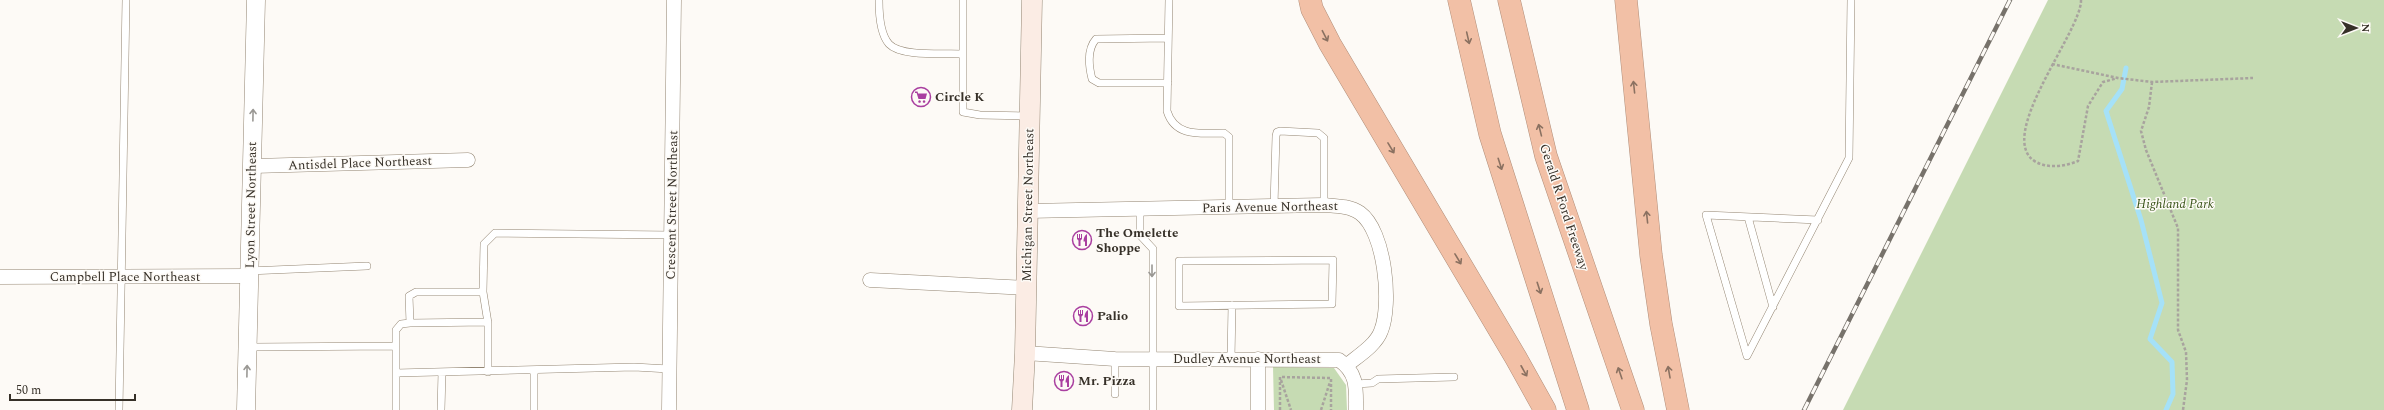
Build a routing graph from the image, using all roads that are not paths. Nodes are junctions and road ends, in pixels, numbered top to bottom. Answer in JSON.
{"nodes":[{"id":1,"x":126,"y":0,"type":"edge"},
{"id":2,"x":256,"y":0,"type":"edge"},
{"id":3,"x":674,"y":0,"type":"edge"},
{"id":4,"x":879,"y":0,"type":"edge"},
{"id":5,"x":963,"y":0,"type":"edge"},
{"id":6,"x":1032,"y":0,"type":"edge"},
{"id":7,"x":1169,"y":0,"type":"edge"},
{"id":8,"x":1310,"y":0,"type":"edge"},
{"id":9,"x":1459,"y":0,"type":"edge"},
{"id":10,"x":1508,"y":0,"type":"edge"},
{"id":11,"x":1626,"y":0,"type":"edge"},
{"id":12,"x":1851,"y":0,"type":"edge"},
{"id":13,"x":1168,"y":38,"type":"junction"},
{"id":14,"x":962,"y":54,"type":"junction"},
{"id":15,"x":1168,"y":83,"type":"junction"},
{"id":16,"x":1030,"y":116,"type":"junction"},
{"id":17,"x":468,"y":160,"type":"dead end"},
{"id":18,"x":252,"y":166,"type":"junction"},
{"id":19,"x":1324,"y":205,"type":"junction"},
{"id":20,"x":1274,"y":206,"type":"junction"},
{"id":21,"x":1229,"y":207,"type":"junction"},
{"id":22,"x":1140,"y":209,"type":"junction"},
{"id":23,"x":1028,"y":211,"type":"junction"},
{"id":24,"x":1748,"y":216,"type":"junction"},
{"id":25,"x":1818,"y":220,"type":"junction"},
{"id":26,"x":672,"y":235,"type":"junction"},
{"id":27,"x":367,"y":266,"type":"dead end"},
{"id":28,"x":249,"y":274,"type":"junction"},
{"id":29,"x":0,"y":277,"type":"edge"},
{"id":30,"x":121,"y":277,"type":"junction"},
{"id":31,"x":870,"y":280,"type":"dead end"},
{"id":32,"x":1026,"y":288,"type":"junction"},
{"id":33,"x":483,"y":292,"type":"junction"},
{"id":34,"x":1232,"y":305,"type":"junction"},
{"id":35,"x":1773,"y":307,"type":"junction"},
{"id":36,"x":488,"y":322,"type":"junction"},
{"id":37,"x":410,"y":323,"type":"junction"},
{"id":38,"x":396,"y":346,"type":"junction"},
{"id":39,"x":248,"y":347,"type":"junction"},
{"id":40,"x":1025,"y":353,"type":"junction"},
{"id":41,"x":1115,"y":359,"type":"junction"},
{"id":42,"x":1152,"y":359,"type":"junction"},
{"id":43,"x":1231,"y":359,"type":"junction"},
{"id":44,"x":1258,"y":359,"type":"junction"},
{"id":45,"x":1347,"y":365,"type":"junction"},
{"id":46,"x":669,"y":369,"type":"junction"},
{"id":47,"x":534,"y":371,"type":"junction"},
{"id":48,"x":442,"y":372,"type":"junction"},
{"id":49,"x":488,"y":372,"type":"junction"},
{"id":50,"x":396,"y":373,"type":"junction"},
{"id":51,"x":1454,"y":377,"type":"dead end"},
{"id":52,"x":1356,"y":384,"type":"junction"},
{"id":53,"x":1115,"y":394,"type":"dead end"},
{"id":54,"x":119,"y":410,"type":"edge"},
{"id":55,"x":246,"y":410,"type":"edge"},
{"id":56,"x":396,"y":410,"type":"edge"},
{"id":57,"x":441,"y":410,"type":"edge"},
{"id":58,"x":534,"y":410,"type":"edge"},
{"id":59,"x":670,"y":410,"type":"edge"},
{"id":60,"x":1022,"y":410,"type":"edge"},
{"id":61,"x":1152,"y":410,"type":"edge"},
{"id":62,"x":1258,"y":410,"type":"edge"},
{"id":63,"x":1356,"y":410,"type":"edge"},
{"id":64,"x":1545,"y":410,"type":"edge"},
{"id":65,"x":1578,"y":410,"type":"edge"},
{"id":66,"x":1633,"y":410,"type":"edge"},
{"id":67,"x":1678,"y":410,"type":"edge"}],
"edges":[{"from":1,"to":30,"type":"lane"},
{"from":18,"to":2,"type":"street","name":"Lyon Street Northeast","one_way":true},
{"from":3,"to":26,"type":"street","name":"Crescent Street Northeast"},
{"from":4,"to":14,"type":"lane"},
{"from":5,"to":14,"type":"lane"},
{"from":6,"to":16,"type":"main road","name":"Michigan Street Northeast"},
{"from":7,"to":13,"type":"lane"},
{"from":8,"to":64,"type":"highway","one_way":true},
{"from":9,"to":65,"type":"highway","one_way":true},
{"from":66,"to":10,"type":"highway","name":"Gerald R Ford Freeway","one_way":true},
{"from":67,"to":11,"type":"highway","one_way":true},
{"from":12,"to":25,"type":"lane"},
{"from":13,"to":15,"type":"lane"},
{"from":13,"to":15,"type":"lane"},
{"from":14,"to":16,"type":"lane"},
{"from":15,"to":21,"type":"lane"},
{"from":16,"to":23,"type":"main road","name":"Michigan Street Northeast"},
{"from":17,"to":18,"type":"street","name":"Antisdel Place Northeast"},
{"from":18,"to":28,"type":"street","name":"Lyon Street Northeast"},
{"from":19,"to":20,"type":"street","name":"Paris Avenue Northeast"},
{"from":19,"to":20,"type":"lane"},
{"from":19,"to":45,"type":"street","name":"Paris Avenue Northeast"},
{"from":20,"to":21,"type":"street","name":"Paris Avenue Northeast"},
{"from":21,"to":22,"type":"street","name":"Paris Avenue Northeast"},
{"from":22,"to":23,"type":"street","name":"Paris Avenue Northeast"},
{"from":22,"to":42,"type":"lane","one_way":true},
{"from":23,"to":32,"type":"main road","name":"Michigan Street Northeast"},
{"from":24,"to":25,"type":"lane"},
{"from":24,"to":35,"type":"lane"},
{"from":24,"to":35,"type":"lane"},
{"from":25,"to":35,"type":"lane"},
{"from":26,"to":33,"type":"lane"},
{"from":26,"to":46,"type":"street","name":"Crescent Street Northeast"},
{"from":27,"to":28,"type":"lane"},
{"from":28,"to":30,"type":"street","name":"Campbell Place Northeast"},
{"from":28,"to":39,"type":"street","name":"Lyon Street Northeast"},
{"from":29,"to":30,"type":"street","name":"Campbell Place Northeast"},
{"from":30,"to":54,"type":"lane"},
{"from":31,"to":32,"type":"street"},
{"from":32,"to":40,"type":"main road","name":"Michigan Street Northeast"},
{"from":33,"to":36,"type":"lane"},
{"from":33,"to":37,"type":"lane"},
{"from":34,"to":34,"type":"lane"},
{"from":34,"to":43,"type":"lane"},
{"from":36,"to":37,"type":"lane"},
{"from":36,"to":49,"type":"lane"},
{"from":37,"to":38,"type":"lane"},
{"from":38,"to":39,"type":"lane"},
{"from":38,"to":50,"type":"lane"},
{"from":55,"to":39,"type":"street","name":"Lyon Street Northeast","one_way":true},
{"from":40,"to":41,"type":"street","name":"Dudley Avenue Northeast"},
{"from":40,"to":60,"type":"main road","name":"Michigan Street Northeast"},
{"from":41,"to":42,"type":"street","name":"Dudley Avenue Northeast"},
{"from":41,"to":53,"type":"lane"},
{"from":42,"to":43,"type":"street","name":"Dudley Avenue Northeast"},
{"from":42,"to":61,"type":"lane"},
{"from":43,"to":44,"type":"street","name":"Dudley Avenue Northeast"},
{"from":44,"to":45,"type":"street","name":"Dudley Avenue Northeast"},
{"from":44,"to":62,"type":"street"},
{"from":45,"to":52,"type":"street"},
{"from":46,"to":47,"type":"lane"},
{"from":46,"to":59,"type":"street","name":"Crescent Street Northeast"},
{"from":47,"to":49,"type":"lane"},
{"from":47,"to":58,"type":"lane"},
{"from":48,"to":49,"type":"lane"},
{"from":48,"to":50,"type":"lane"},
{"from":48,"to":57,"type":"lane"},
{"from":50,"to":56,"type":"lane"},
{"from":51,"to":52,"type":"lane"},
{"from":52,"to":63,"type":"street"}]}
